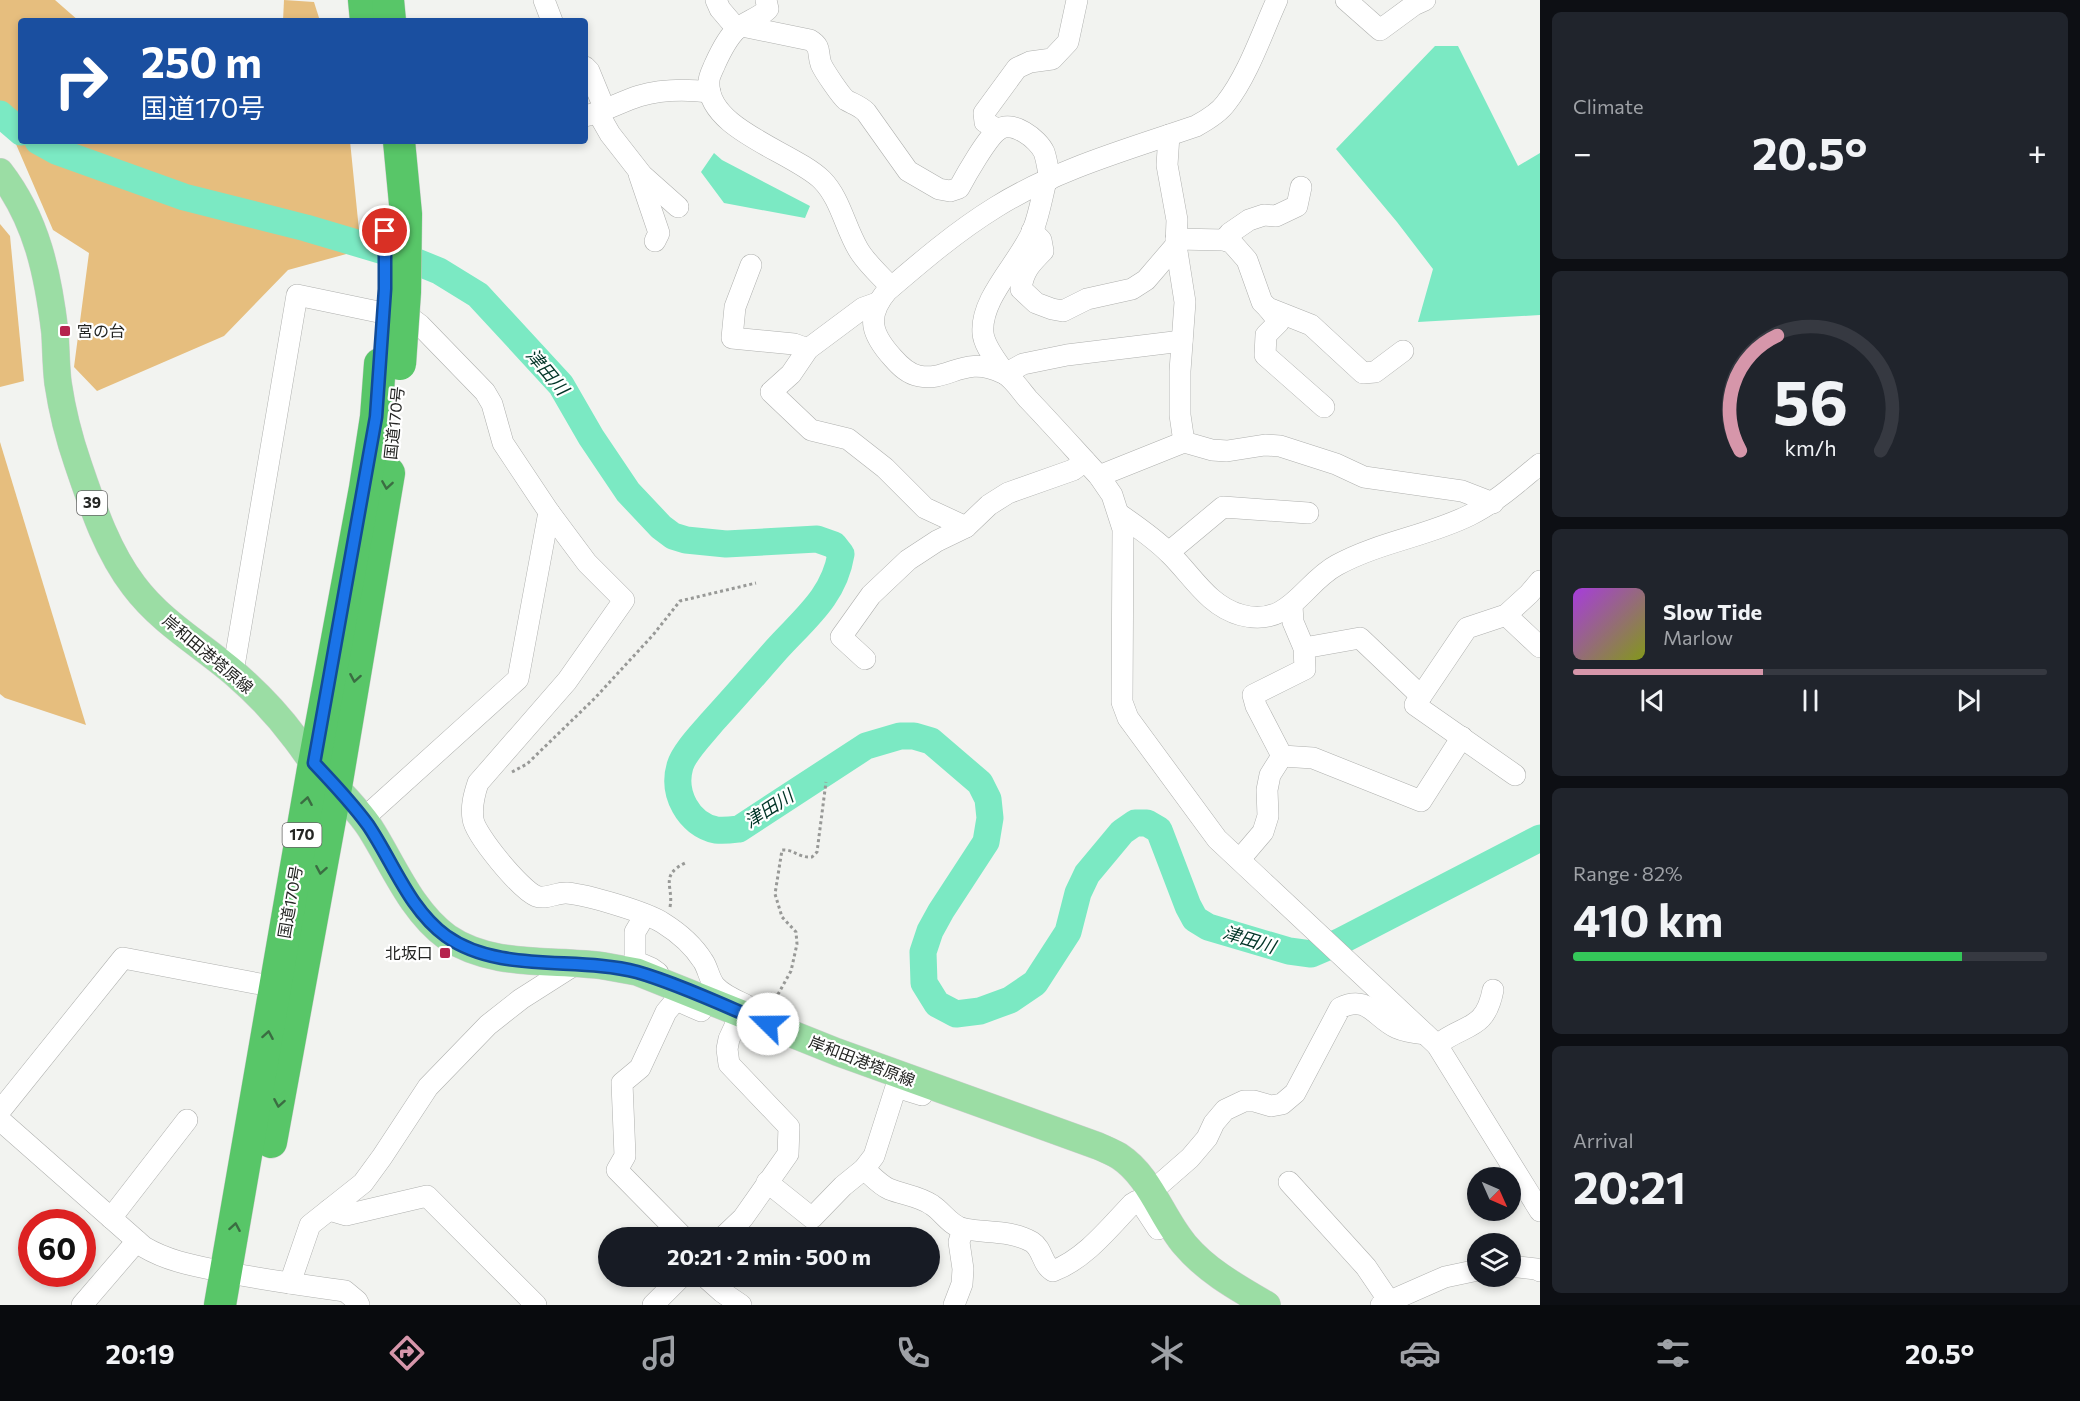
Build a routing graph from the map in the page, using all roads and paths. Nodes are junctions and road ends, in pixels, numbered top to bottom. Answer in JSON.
{"nodes":[{"id":1,"x":364,"y":0,"type":"edge"},
{"id":2,"x":388,"y":0,"type":"edge"},
{"id":3,"x":544,"y":0,"type":"edge"},
{"id":4,"x":716,"y":0,"type":"edge"},
{"id":5,"x":766,"y":0,"type":"edge"},
{"id":6,"x":1077,"y":0,"type":"edge"},
{"id":7,"x":1277,"y":0,"type":"edge"},
{"id":8,"x":1346,"y":0,"type":"edge"},
{"id":9,"x":1425,"y":0,"type":"edge"},
{"id":10,"x":366,"y":18,"type":"edge"},
{"id":11,"x":390,"y":18,"type":"edge"},
{"id":12,"x":551,"y":18,"type":"edge"},
{"id":13,"x":740,"y":28,"type":"junction"},
{"id":14,"x":588,"y":70,"type":"edge"},
{"id":15,"x":710,"y":92,"type":"junction"},
{"id":16,"x":596,"y":113,"type":"edge"},
{"id":17,"x":998,"y":130,"type":"junction"},
{"id":18,"x":1169,"y":135,"type":"junction"},
{"id":19,"x":379,"y":144,"type":"edge"},
{"id":20,"x":399,"y":144,"type":"edge"},
{"id":21,"x":637,"y":168,"type":"junction"},
{"id":22,"x":0,"y":172,"type":"edge"},
{"id":23,"x":1048,"y":180,"type":"junction"},
{"id":24,"x":1301,"y":188,"type":"dead end"},
{"id":25,"x":678,"y":207,"type":"dead end"},
{"id":26,"x":1032,"y":231,"type":"junction"},
{"id":27,"x":1224,"y":240,"type":"junction"},
{"id":28,"x":655,"y":241,"type":"dead end"},
{"id":29,"x":1176,"y":242,"type":"junction"},
{"id":30,"x":751,"y":265,"type":"dead end"},
{"id":31,"x":891,"y":287,"type":"junction"},
{"id":32,"x":877,"y":303,"type":"junction"},
{"id":33,"x":1268,"y":308,"type":"junction"},
{"id":34,"x":1182,"y":341,"type":"junction"},
{"id":35,"x":808,"y":349,"type":"junction"},
{"id":36,"x":1403,"y":351,"type":"dead end"},
{"id":37,"x":390,"y":364,"type":"junction"},
{"id":38,"x":1005,"y":374,"type":"junction"},
{"id":39,"x":1324,"y":407,"type":"dead end"},
{"id":40,"x":1184,"y":442,"type":"junction"},
{"id":41,"x":1540,"y":465,"type":"edge"},
{"id":42,"x":1092,"y":469,"type":"junction"},
{"id":43,"x":1492,"y":503,"type":"junction"},
{"id":44,"x":549,"y":512,"type":"junction"},
{"id":45,"x":1308,"y":513,"type":"dead end"},
{"id":46,"x":1119,"y":514,"type":"junction"},
{"id":47,"x":966,"y":526,"type":"junction"},
{"id":48,"x":1169,"y":552,"type":"junction"},
{"id":49,"x":1540,"y":580,"type":"edge"},
{"id":50,"x":756,"y":584,"type":"dead end"},
{"id":51,"x":1292,"y":606,"type":"junction"},
{"id":52,"x":1506,"y":615,"type":"junction"},
{"id":53,"x":1540,"y":647,"type":"edge"},
{"id":54,"x":1304,"y":648,"type":"junction"},
{"id":55,"x":865,"y":659,"type":"dead end"},
{"id":56,"x":233,"y":672,"type":"junction"},
{"id":57,"x":1421,"y":696,"type":"junction"},
{"id":58,"x":1462,"y":737,"type":"junction"},
{"id":59,"x":1282,"y":756,"type":"junction"},
{"id":60,"x":314,"y":763,"type":"junction"},
{"id":61,"x":1515,"y":775,"type":"dead end"},
{"id":62,"x":826,"y":782,"type":"dead end"},
{"id":63,"x":336,"y":786,"type":"junction"},
{"id":64,"x":476,"y":791,"type":"junction"},
{"id":65,"x":363,"y":819,"type":"junction"},
{"id":66,"x":1240,"y":860,"type":"junction"},
{"id":67,"x":685,"y":863,"type":"dead end"},
{"id":68,"x":645,"y":915,"type":"junction"},
{"id":69,"x":664,"y":924,"type":"junction"},
{"id":70,"x":576,"y":964,"type":"junction"},
{"id":71,"x":661,"y":981,"type":"junction"},
{"id":72,"x":276,"y":987,"type":"junction"},
{"id":73,"x":1493,"y":990,"type":"dead end"},
{"id":74,"x":749,"y":1015,"type":"junction"},
{"id":75,"x":1431,"y":1040,"type":"junction"},
{"id":76,"x":932,"y":1087,"type":"junction"},
{"id":77,"x":0,"y":1111,"type":"edge"},
{"id":78,"x":0,"y":1120,"type":"edge"},
{"id":79,"x":187,"y":1120,"type":"dead end"},
{"id":80,"x":864,"y":1169,"type":"junction"},
{"id":81,"x":767,"y":1182,"type":"junction"},
{"id":82,"x":1288,"y":1182,"type":"dead end"},
{"id":83,"x":1151,"y":1192,"type":"junction"},
{"id":84,"x":329,"y":1210,"type":"junction"},
{"id":85,"x":1540,"y":1211,"type":"edge"},
{"id":86,"x":111,"y":1218,"type":"junction"},
{"id":87,"x":1170,"y":1224,"type":"junction"},
{"id":88,"x":673,"y":1227,"type":"edge"},
{"id":89,"x":734,"y":1227,"type":"edge"},
{"id":90,"x":963,"y":1229,"type":"junction"},
{"id":91,"x":137,"y":1241,"type":"junction"},
{"id":92,"x":1521,"y":1267,"type":"edge"},
{"id":93,"x":1540,"y":1271,"type":"edge"},
{"id":94,"x":1467,"y":1272,"type":"edge"},
{"id":95,"x":290,"y":1284,"type":"junction"},
{"id":96,"x":239,"y":1285,"type":"edge"},
{"id":97,"x":671,"y":1287,"type":"edge"},
{"id":98,"x":716,"y":1287,"type":"edge"},
{"id":99,"x":1385,"y":1303,"type":"edge"},
{"id":100,"x":82,"y":1305,"type":"edge"},
{"id":101,"x":220,"y":1305,"type":"edge"},
{"id":102,"x":359,"y":1305,"type":"edge"},
{"id":103,"x":536,"y":1305,"type":"edge"},
{"id":104,"x":653,"y":1305,"type":"edge"},
{"id":105,"x":741,"y":1305,"type":"edge"},
{"id":106,"x":954,"y":1305,"type":"edge"},
{"id":107,"x":1267,"y":1305,"type":"edge"}],
"edges":[{"from":1,"to":10,"type":"highway"},
{"from":2,"to":11,"type":"highway"},
{"from":3,"to":12,"type":"street"},
{"from":4,"to":13,"type":"street"},
{"from":5,"to":13,"type":"street"},
{"from":6,"to":17,"type":"street"},
{"from":7,"to":18,"type":"street"},
{"from":8,"to":9,"type":"street"},
{"from":13,"to":15,"type":"street"},
{"from":13,"to":17,"type":"street"},
{"from":14,"to":16,"type":"street"},
{"from":15,"to":16,"type":"street"},
{"from":15,"to":31,"type":"street"},
{"from":16,"to":21,"type":"street"},
{"from":17,"to":23,"type":"street"},
{"from":18,"to":23,"type":"street"},
{"from":18,"to":29,"type":"street"},
{"from":19,"to":37,"type":"highway","name":"国道170号","number":"170"},
{"from":20,"to":37,"type":"highway","name":"国道170号","number":"170","bridge":true},
{"from":21,"to":25,"type":"street"},
{"from":21,"to":28,"type":"street"},
{"from":22,"to":56,"type":"main road","name":"岸和田港塔原線","number":"39"},
{"from":23,"to":26,"type":"street"},
{"from":23,"to":31,"type":"street"},
{"from":24,"to":27,"type":"street"},
{"from":26,"to":29,"type":"street"},
{"from":26,"to":38,"type":"street"},
{"from":27,"to":29,"type":"street"},
{"from":27,"to":33,"type":"street"},
{"from":29,"to":34,"type":"street"},
{"from":30,"to":35,"type":"street"},
{"from":31,"to":32,"type":"street"},
{"from":32,"to":35,"type":"street"},
{"from":32,"to":38,"type":"street"},
{"from":33,"to":36,"type":"street"},
{"from":33,"to":39,"type":"street"},
{"from":34,"to":38,"type":"street"},
{"from":34,"to":40,"type":"street"},
{"from":35,"to":47,"type":"street"},
{"from":37,"to":60,"type":"highway","name":"国道170号","number":"170"},
{"from":37,"to":63,"type":"highway","name":"国道170号","number":"170","one_way":true},
{"from":38,"to":42,"type":"street"},
{"from":40,"to":42,"type":"street"},
{"from":40,"to":43,"type":"street"},
{"from":41,"to":43,"type":"street"},
{"from":42,"to":46,"type":"street"},
{"from":42,"to":47,"type":"street"},
{"from":43,"to":51,"type":"street"},
{"from":44,"to":56,"type":"street"},
{"from":44,"to":64,"type":"street"},
{"from":44,"to":65,"type":"street"},
{"from":45,"to":48,"type":"street"},
{"from":46,"to":48,"type":"street"},
{"from":46,"to":66,"type":"street"},
{"from":47,"to":55,"type":"street"},
{"from":48,"to":51,"type":"street"},
{"from":49,"to":52,"type":"street"},
{"from":50,"to":64,"type":"path"},
{"from":51,"to":54,"type":"street"},
{"from":52,"to":53,"type":"street"},
{"from":52,"to":57,"type":"street"},
{"from":54,"to":57,"type":"street"},
{"from":54,"to":59,"type":"street"},
{"from":56,"to":60,"type":"main road","name":"岸和田港塔原線","number":"39"},
{"from":57,"to":58,"type":"street"},
{"from":58,"to":59,"type":"street"},
{"from":58,"to":61,"type":"street"},
{"from":59,"to":66,"type":"street"},
{"from":60,"to":63,"type":"main road","name":"岸和田港塔原線","number":"39"},
{"from":72,"to":60,"type":"highway","name":"国道170号","number":"170","one_way":true},
{"from":62,"to":74,"type":"path"},
{"from":63,"to":65,"type":"main road","name":"岸和田港塔原線","number":"39"},
{"from":63,"to":96,"type":"highway","name":"国道170号","number":"170","one_way":true},
{"from":64,"to":68,"type":"street"},
{"from":65,"to":70,"type":"main road","name":"岸和田港塔原線","number":"39"},
{"from":66,"to":75,"type":"street"},
{"from":67,"to":69,"type":"path"},
{"from":68,"to":69,"type":"street"},
{"from":68,"to":71,"type":"street"},
{"from":69,"to":74,"type":"street"},
{"from":70,"to":71,"type":"main road","name":"岸和田港塔原線","number":"39"},
{"from":70,"to":84,"type":"street"},
{"from":71,"to":74,"type":"main road","name":"岸和田港塔原線","number":"39"},
{"from":72,"to":77,"type":"street"},
{"from":96,"to":72,"type":"highway","name":"国道170号","number":"170","one_way":true},
{"from":73,"to":75,"type":"street"},
{"from":74,"to":76,"type":"main road","name":"岸和田港塔原線","number":"39"},
{"from":74,"to":81,"type":"street"},
{"from":74,"to":88,"type":"street"},
{"from":75,"to":83,"type":"street"},
{"from":75,"to":85,"type":"street"},
{"from":76,"to":80,"type":"street"},
{"from":76,"to":83,"type":"main road","name":"岸和田港塔原線","number":"39"},
{"from":78,"to":86,"type":"street"},
{"from":79,"to":86,"type":"street"},
{"from":80,"to":81,"type":"street"},
{"from":80,"to":90,"type":"street"},
{"from":81,"to":89,"type":"street"},
{"from":82,"to":99,"type":"street"},
{"from":83,"to":87,"type":"main road","name":"岸和田港塔原線","number":"39"},
{"from":84,"to":95,"type":"street"},
{"from":84,"to":103,"type":"street"},
{"from":86,"to":91,"type":"street"},
{"from":87,"to":90,"type":"street"},
{"from":87,"to":107,"type":"main road","name":"岸和田港塔原線","number":"39"},
{"from":90,"to":106,"type":"street"},
{"from":91,"to":96,"type":"street"},
{"from":91,"to":100,"type":"street"},
{"from":92,"to":93,"type":"street"},
{"from":94,"to":99,"type":"street"},
{"from":95,"to":96,"type":"street"},
{"from":95,"to":102,"type":"street"},
{"from":96,"to":101,"type":"highway","name":"国道170号","number":"170"},
{"from":97,"to":104,"type":"street"},
{"from":98,"to":105,"type":"street"}]}
